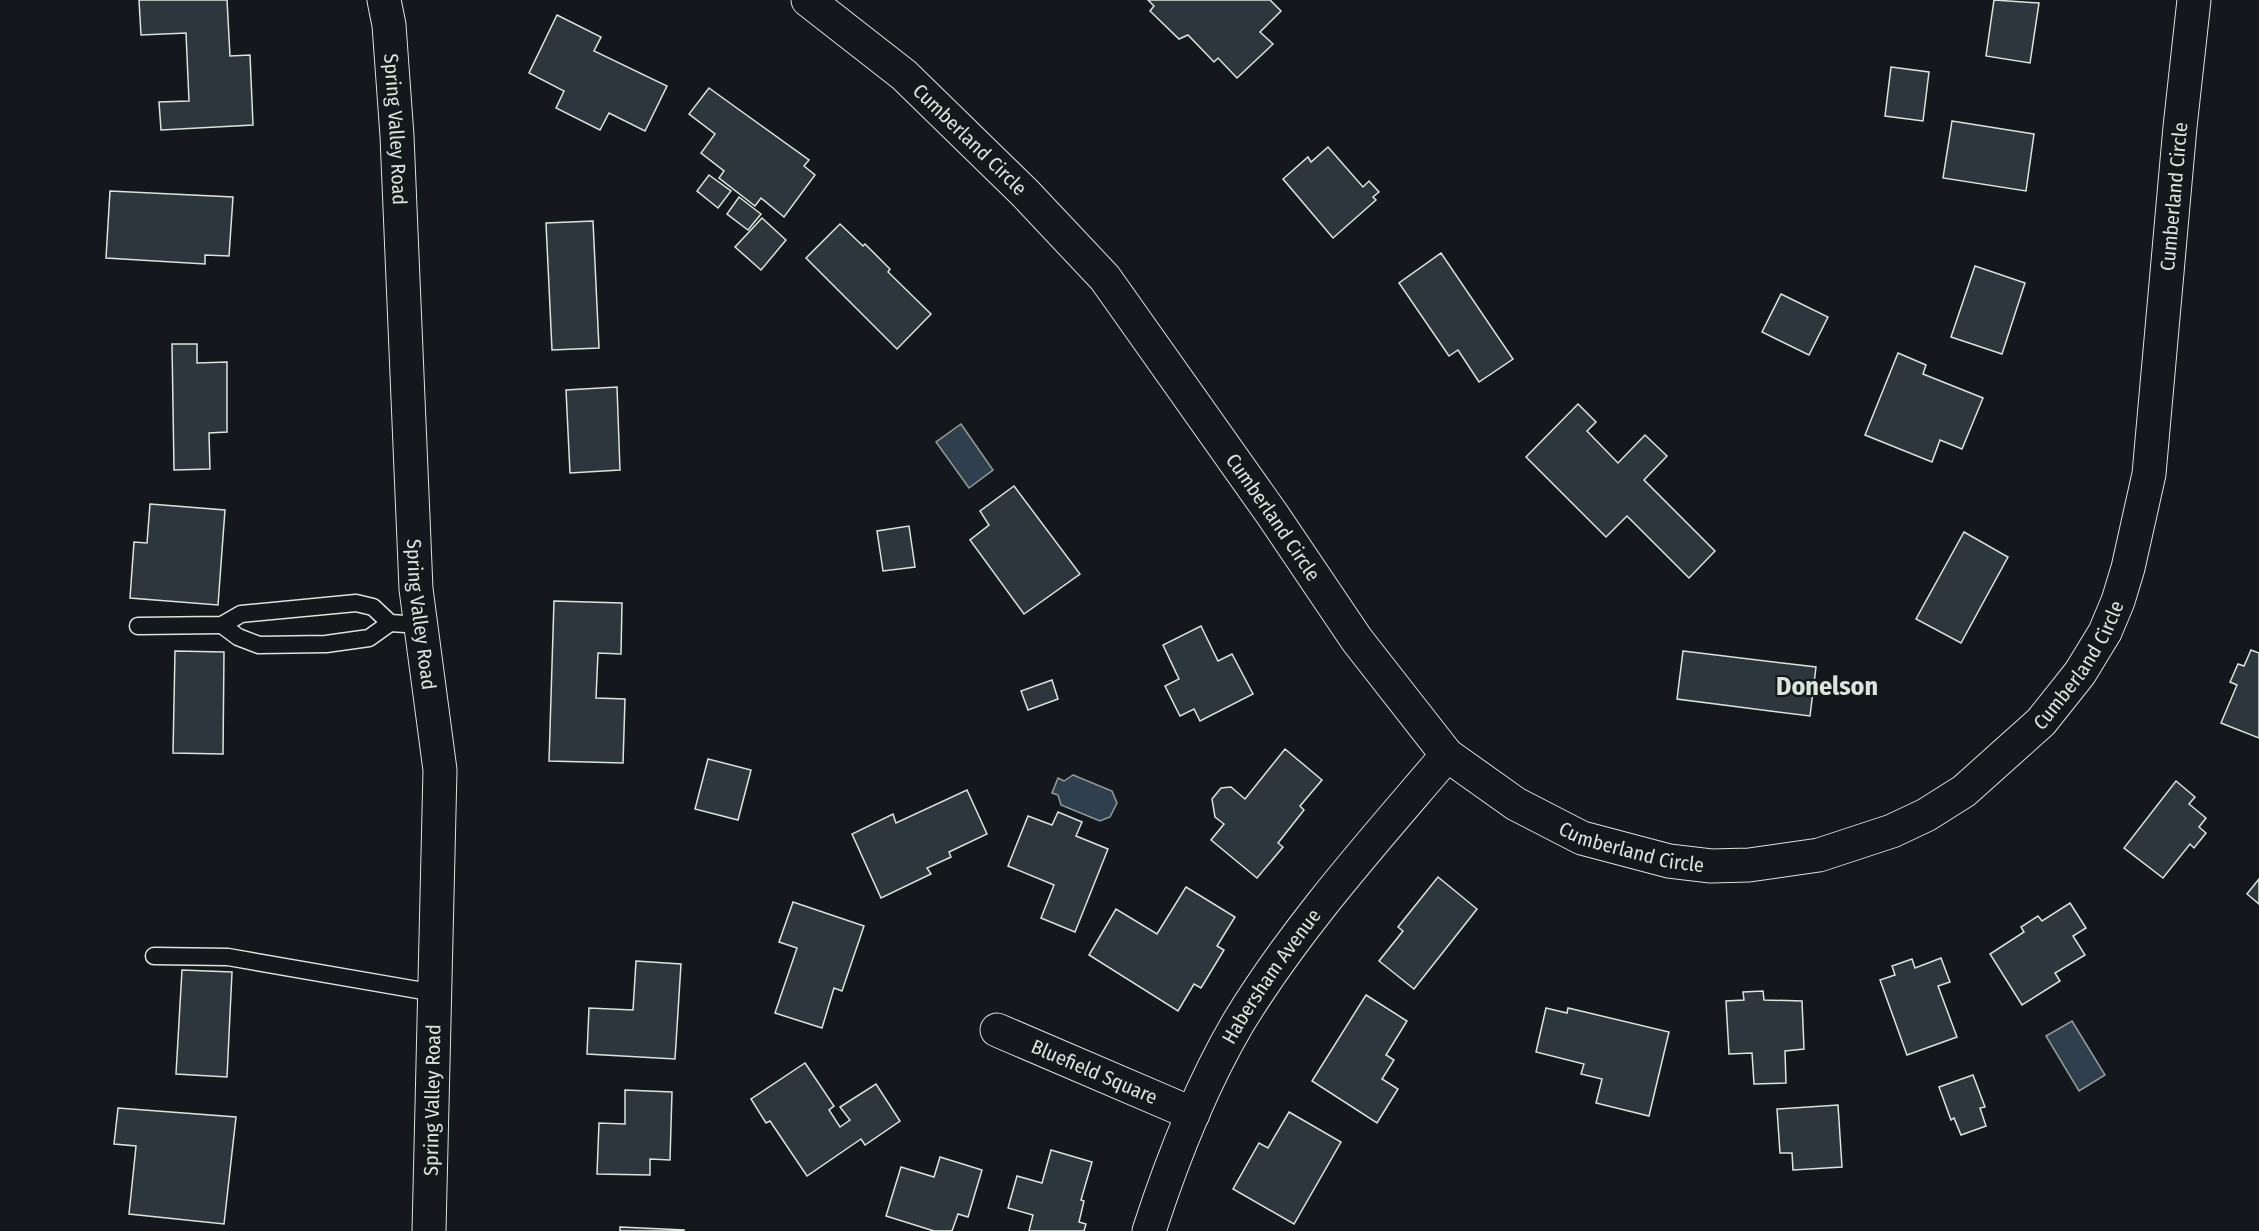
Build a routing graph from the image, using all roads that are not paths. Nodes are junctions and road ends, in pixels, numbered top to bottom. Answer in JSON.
{"nodes":[{"id":1,"x":384,"y":0,"type":"edge"},
{"id":2,"x":807,"y":0,"type":"edge"},
{"id":3,"x":2194,"y":0,"type":"edge"},
{"id":4,"x":406,"y":624,"type":"junction"},
{"id":5,"x":222,"y":625,"type":"junction"},
{"id":6,"x":138,"y":626,"type":"dead end"},
{"id":7,"x":1447,"y":755,"type":"junction"},
{"id":8,"x":154,"y":956,"type":"dead end"},
{"id":9,"x":435,"y":993,"type":"junction"},
{"id":10,"x":997,"y":1030,"type":"dead end"},
{"id":11,"x":1193,"y":1114,"type":"junction"},
{"id":12,"x":429,"y":1231,"type":"edge"},
{"id":13,"x":1149,"y":1231,"type":"edge"}],
"edges":[{"from":1,"to":4,"type":"street","name":"Spring Valley Road"},
{"from":2,"to":7,"type":"street","name":"Cumberland Circle"},
{"from":3,"to":7,"type":"street","name":"Cumberland Circle"},
{"from":4,"to":5,"type":"lane"},
{"from":4,"to":5,"type":"lane"},
{"from":4,"to":9,"type":"street","name":"Spring Valley Road"},
{"from":5,"to":6,"type":"lane"},
{"from":7,"to":11,"type":"street","name":"Habersham Avenue"},
{"from":8,"to":9,"type":"lane"},
{"from":9,"to":12,"type":"street","name":"Spring Valley Road"},
{"from":10,"to":11,"type":"street","name":"Bluefield Square"},
{"from":11,"to":13,"type":"street","name":"Habersham Avenue"}]}
